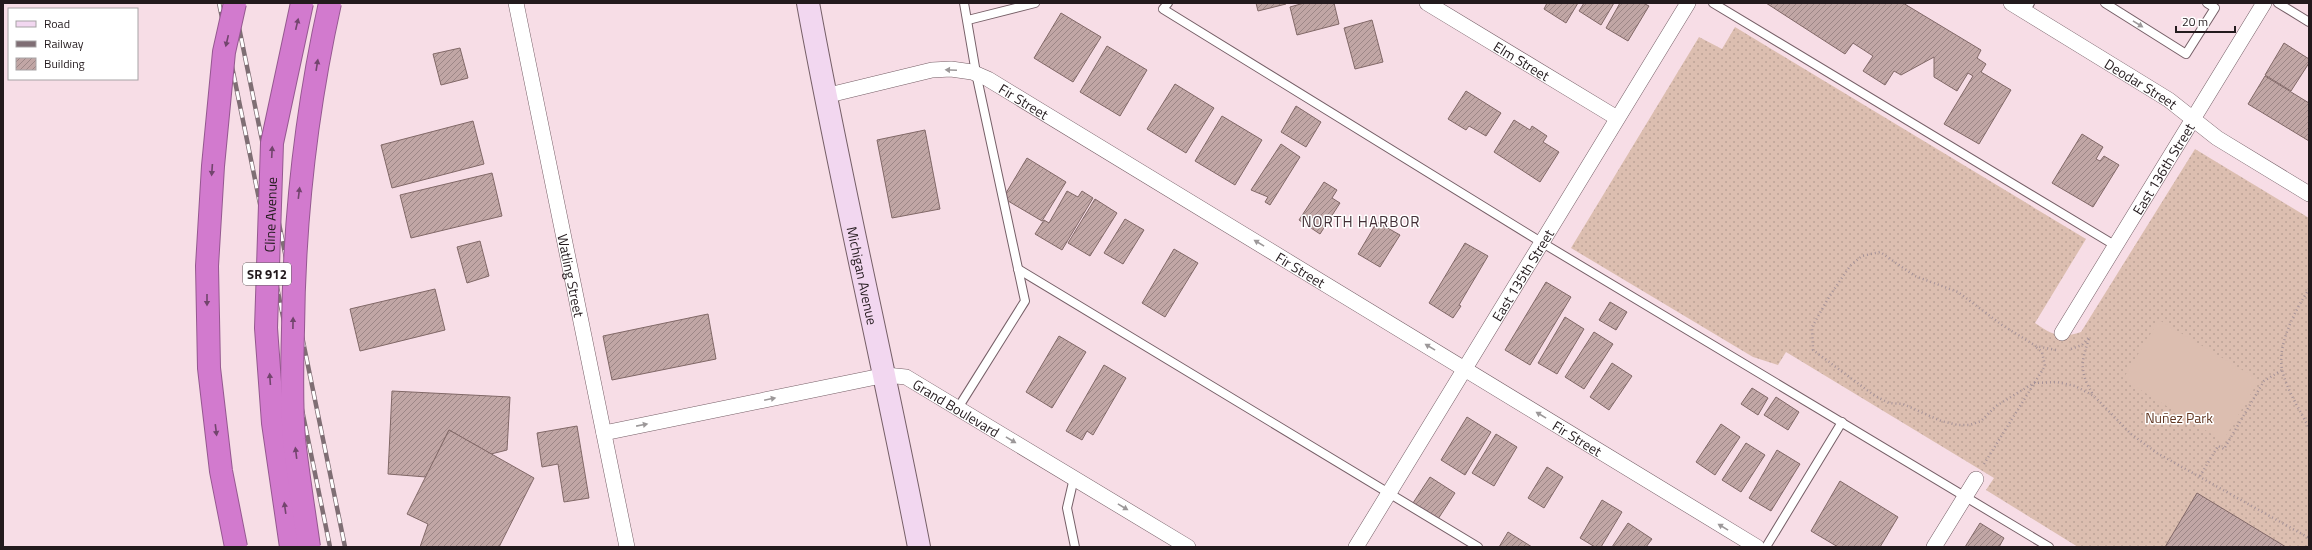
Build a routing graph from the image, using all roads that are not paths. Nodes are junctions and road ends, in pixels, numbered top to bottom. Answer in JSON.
{"nodes":[{"id":1,"x":235,"y":3,"type":"edge"},
{"id":2,"x":302,"y":3,"type":"edge"},
{"id":3,"x":330,"y":3,"type":"edge"},
{"id":4,"x":516,"y":3,"type":"edge"},
{"id":5,"x":808,"y":3,"type":"edge"},
{"id":6,"x":964,"y":3,"type":"edge"},
{"id":7,"x":1035,"y":3,"type":"edge"},
{"id":8,"x":1168,"y":3,"type":"edge"},
{"id":9,"x":1427,"y":3,"type":"edge"},
{"id":10,"x":1688,"y":3,"type":"edge"},
{"id":11,"x":1713,"y":3,"type":"edge"},
{"id":12,"x":2011,"y":3,"type":"edge"},
{"id":13,"x":2105,"y":3,"type":"edge"},
{"id":14,"x":2208,"y":3,"type":"edge"},
{"id":15,"x":2264,"y":3,"type":"edge"},
{"id":16,"x":2278,"y":3,"type":"edge"},
{"id":17,"x":2028,"y":7,"type":"edge"},
{"id":18,"x":968,"y":20,"type":"junction"},
{"id":19,"x":2309,"y":22,"type":"edge"},
{"id":20,"x":976,"y":73,"type":"junction"},
{"id":21,"x":825,"y":96,"type":"junction"},
{"id":22,"x":1617,"y":118,"type":"junction"},
{"id":23,"x":2193,"y":118,"type":"junction"},
{"id":24,"x":2309,"y":194,"type":"edge"},
{"id":25,"x":1541,"y":242,"type":"junction"},
{"id":26,"x":2116,"y":246,"type":"junction"},
{"id":27,"x":1018,"y":270,"type":"junction"},
{"id":28,"x":2062,"y":333,"type":"dead end"},
{"id":29,"x":1464,"y":368,"type":"junction"},
{"id":30,"x":886,"y":375,"type":"junction"},
{"id":31,"x":958,"y":408,"type":"junction"},
{"id":32,"x":1842,"y":422,"type":"junction"},
{"id":33,"x":604,"y":433,"type":"junction"},
{"id":34,"x":1074,"y":478,"type":"junction"},
{"id":35,"x":1976,"y":479,"type":"road end"},
{"id":36,"x":1389,"y":493,"type":"junction"},
{"id":37,"x":1965,"y":496,"type":"junction"},
{"id":38,"x":236,"y":547,"type":"edge"},
{"id":39,"x":291,"y":547,"type":"edge"},
{"id":40,"x":309,"y":547,"type":"edge"},
{"id":41,"x":627,"y":547,"type":"edge"},
{"id":42,"x":919,"y":547,"type":"edge"},
{"id":43,"x":1075,"y":547,"type":"edge"},
{"id":44,"x":1188,"y":547,"type":"edge"},
{"id":45,"x":1356,"y":547,"type":"edge"},
{"id":46,"x":1478,"y":547,"type":"edge"},
{"id":47,"x":1757,"y":547,"type":"edge"},
{"id":48,"x":1766,"y":547,"type":"edge"},
{"id":49,"x":1934,"y":547,"type":"edge"},
{"id":50,"x":2049,"y":547,"type":"edge"}],
"edges":[{"from":1,"to":38,"type":"highway","one_way":true,"bridge":true},
{"from":39,"to":2,"type":"highway","name":"Cline Avenue","number":"SR 912","one_way":true,"bridge":true},
{"from":40,"to":3,"type":"highway","one_way":true,"bridge":true},
{"from":4,"to":33,"type":"street","name":"Watling Street"},
{"from":5,"to":21,"type":"main road","name":"Michigan Avenue"},
{"from":6,"to":18,"type":"lane"},
{"from":7,"to":18,"type":"lane"},
{"from":8,"to":25,"type":"lane"},
{"from":9,"to":22,"type":"street","name":"Elm Street"},
{"from":10,"to":22,"type":"street","name":"East 135th Street"},
{"from":11,"to":26,"type":"lane"},
{"from":12,"to":17,"type":"street","name":"Deodar Street"},
{"from":13,"to":14,"type":"lane","one_way":true},
{"from":15,"to":23,"type":"street","name":"East 136th Street"},
{"from":16,"to":19,"type":"lane"},
{"from":17,"to":23,"type":"street","name":"Deodar Street"},
{"from":18,"to":20,"type":"lane"},
{"from":20,"to":21,"type":"street","name":"Fir Street","one_way":true},
{"from":20,"to":27,"type":"lane"},
{"from":29,"to":20,"type":"street","name":"Fir Street","one_way":true},
{"from":21,"to":30,"type":"main road","name":"Michigan Avenue"},
{"from":22,"to":25,"type":"street","name":"East 135th Street"},
{"from":23,"to":24,"type":"street","name":"Deodar Street"},
{"from":23,"to":26,"type":"street","name":"East 136th Street"},
{"from":25,"to":29,"type":"street","name":"East 135th Street"},
{"from":25,"to":32,"type":"lane"},
{"from":26,"to":28,"type":"street","name":"East 136th Street"},
{"from":27,"to":31,"type":"lane"},
{"from":27,"to":36,"type":"lane"},
{"from":29,"to":36,"type":"street","name":"East 135th Street"},
{"from":47,"to":29,"type":"street","name":"Fir Street","one_way":true},
{"from":30,"to":31,"type":"street","name":"Grand Boulevard"},
{"from":33,"to":30,"type":"street","name":"Grand Boulevard","one_way":true},
{"from":30,"to":42,"type":"main road","name":"Michigan Avenue"},
{"from":31,"to":34,"type":"street","name":"Grand Boulevard","one_way":true},
{"from":32,"to":37,"type":"lane"},
{"from":32,"to":48,"type":"lane"},
{"from":33,"to":41,"type":"street","name":"Watling Street"},
{"from":34,"to":43,"type":"lane"},
{"from":34,"to":44,"type":"street","name":"Grand Boulevard","one_way":true},
{"from":35,"to":37,"type":"street"},
{"from":36,"to":45,"type":"street","name":"East 135th Street"},
{"from":36,"to":46,"type":"lane"},
{"from":37,"to":49,"type":"street"},
{"from":37,"to":50,"type":"lane"}]}
